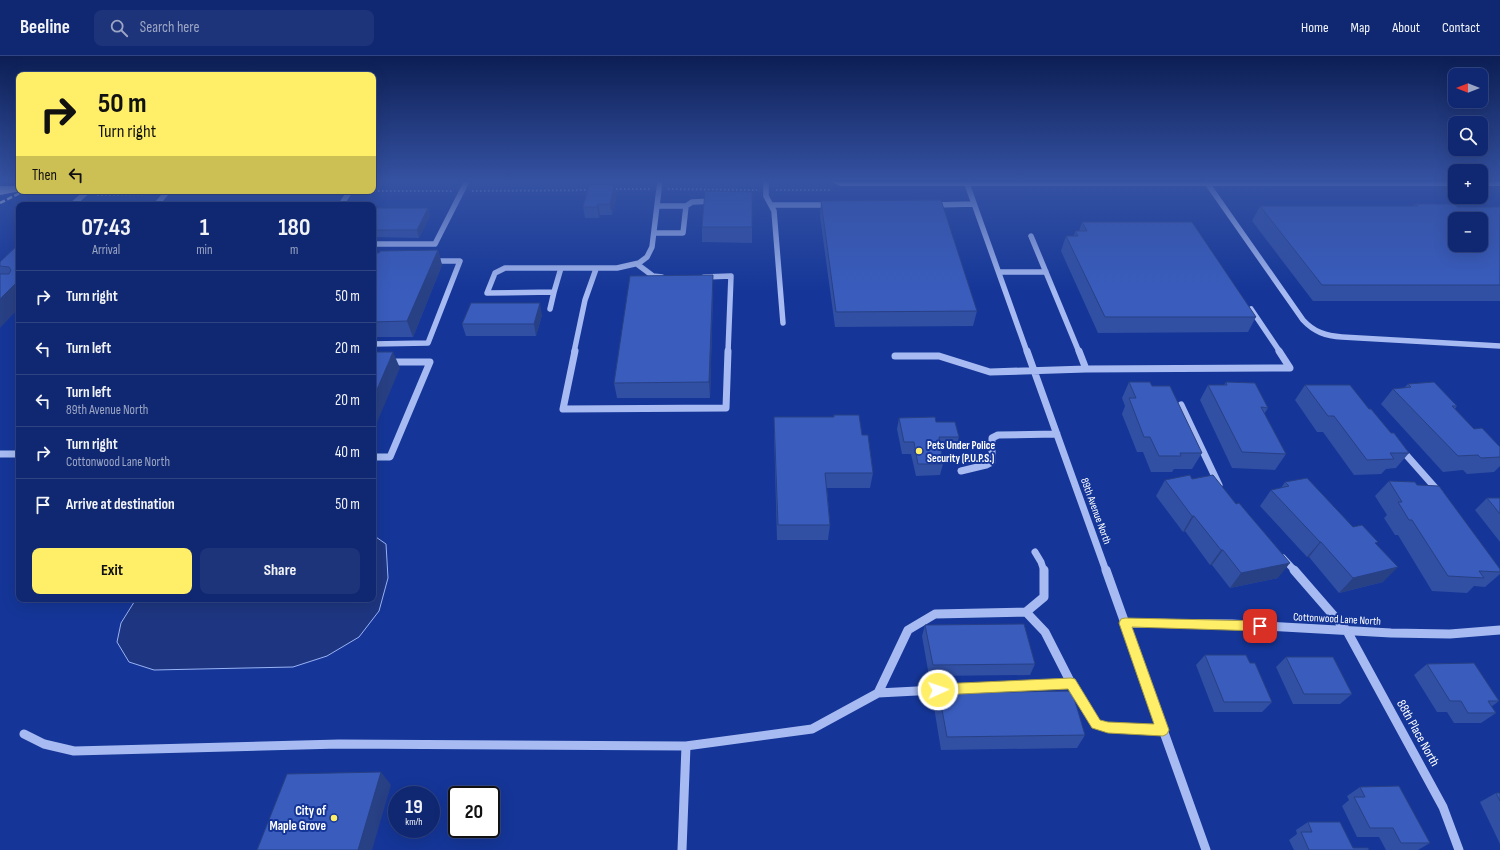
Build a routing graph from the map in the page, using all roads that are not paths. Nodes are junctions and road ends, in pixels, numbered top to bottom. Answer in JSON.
{"nodes":[{"id":1,"x":448,"y":218,"type":"edge"},
{"id":2,"x":656,"y":218,"type":"edge"},
{"id":3,"x":685,"y":218,"type":"edge"},
{"id":4,"x":775,"y":218,"type":"edge"},
{"id":5,"x":979,"y":218,"type":"edge"},
{"id":6,"x":1232,"y":218,"type":"edge"},
{"id":7,"x":654,"y":233,"type":"junction"},
{"id":8,"x":1030,"y":236,"type":"dead end"},
{"id":9,"x":376,"y":244,"type":"edge"},
{"id":10,"x":420,"y":261,"type":"edge"},
{"id":11,"x":637,"y":264,"type":"junction"},
{"id":12,"x":561,"y":268,"type":"junction"},
{"id":13,"x":596,"y":269,"type":"junction"},
{"id":14,"x":999,"y":272,"type":"junction"},
{"id":15,"x":1046,"y":272,"type":"junction"},
{"id":16,"x":666,"y":277,"type":"edge"},
{"id":17,"x":694,"y":277,"type":"edge"},
{"id":18,"x":554,"y":292,"type":"junction"},
{"id":19,"x":1246,"y":302,"type":"edge"},
{"id":20,"x":550,"y":309,"type":"dead end"},
{"id":21,"x":783,"y":323,"type":"dead end"},
{"id":22,"x":376,"y":344,"type":"edge"},
{"id":23,"x":1500,"y":346,"type":"edge"},
{"id":24,"x":895,"y":356,"type":"dead end"},
{"id":25,"x":376,"y":362,"type":"edge"},
{"id":26,"x":1086,"y":369,"type":"junction"},
{"id":27,"x":1034,"y":370,"type":"junction"},
{"id":28,"x":1182,"y":405,"type":"dead end"},
{"id":29,"x":1057,"y":434,"type":"junction"},
{"id":30,"x":1398,"y":446,"type":"edge"},
{"id":31,"x":0,"y":454,"type":"edge"},
{"id":32,"x":16,"y":454,"type":"edge"},
{"id":33,"x":376,"y":457,"type":"edge"},
{"id":34,"x":961,"y":472,"type":"dead end"},
{"id":35,"x":1222,"y":489,"type":"edge"},
{"id":36,"x":1443,"y":498,"type":"edge"},
{"id":37,"x":1035,"y":552,"type":"dead end"},
{"id":38,"x":1280,"y":554,"type":"edge"},
{"id":39,"x":1026,"y":612,"type":"junction"},
{"id":40,"x":1125,"y":623,"type":"junction"},
{"id":41,"x":1500,"y":630,"type":"edge"},
{"id":42,"x":1348,"y":631,"type":"junction"},
{"id":43,"x":1071,"y":683,"type":"junction"},
{"id":44,"x":878,"y":693,"type":"junction"},
{"id":45,"x":1163,"y":730,"type":"junction"},
{"id":46,"x":24,"y":734,"type":"dead end"},
{"id":47,"x":686,"y":746,"type":"junction"},
{"id":48,"x":682,"y":850,"type":"edge"},
{"id":49,"x":1206,"y":850,"type":"edge"},
{"id":50,"x":1459,"y":850,"type":"edge"}],
"edges":[{"from":1,"to":9,"type":"street"},
{"from":2,"to":7,"type":"street"},
{"from":3,"to":7,"type":"street"},
{"from":4,"to":21,"type":"street"},
{"from":5,"to":14,"type":"street","name":"89th Avenue North"},
{"from":6,"to":23,"type":"street"},
{"from":7,"to":11,"type":"street"},
{"from":8,"to":15,"type":"street"},
{"from":10,"to":22,"type":"street"},
{"from":11,"to":13,"type":"street"},
{"from":11,"to":16,"type":"street"},
{"from":12,"to":13,"type":"street"},
{"from":12,"to":18,"type":"street"},
{"from":12,"to":18,"type":"street"},
{"from":13,"to":17,"type":"street"},
{"from":14,"to":15,"type":"street"},
{"from":14,"to":27,"type":"street","name":"89th Avenue North"},
{"from":15,"to":26,"type":"street"},
{"from":18,"to":20,"type":"street"},
{"from":19,"to":26,"type":"street"},
{"from":24,"to":27,"type":"street"},
{"from":25,"to":33,"type":"street"},
{"from":26,"to":27,"type":"street"},
{"from":27,"to":29,"type":"street","name":"89th Avenue North"},
{"from":28,"to":35,"type":"street"},
{"from":29,"to":34,"type":"street"},
{"from":29,"to":40,"type":"street","name":"89th Avenue North"},
{"from":30,"to":36,"type":"street"},
{"from":31,"to":32,"type":"street"},
{"from":37,"to":39,"type":"street"},
{"from":38,"to":42,"type":"street","name":"88th Place North"},
{"from":39,"to":43,"type":"street"},
{"from":39,"to":44,"type":"street"},
{"from":40,"to":42,"type":"street","name":"Cottonwood Lane North"},
{"from":40,"to":45,"type":"street","name":"89th Avenue North"},
{"from":41,"to":42,"type":"street","name":"Cottonwood Lane North"},
{"from":42,"to":50,"type":"street","name":"88th Place North"},
{"from":43,"to":44,"type":"street"},
{"from":43,"to":45,"type":"street"},
{"from":44,"to":47,"type":"street"},
{"from":45,"to":49,"type":"street","name":"89th Avenue North"},
{"from":46,"to":47,"type":"street"},
{"from":47,"to":48,"type":"street"}]}
